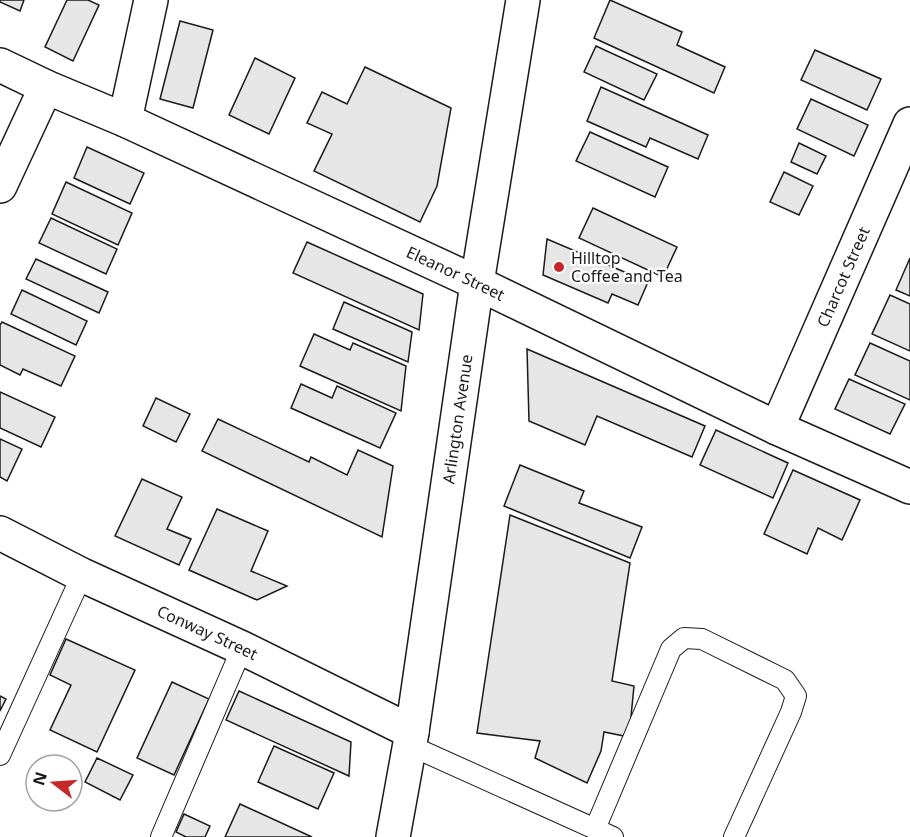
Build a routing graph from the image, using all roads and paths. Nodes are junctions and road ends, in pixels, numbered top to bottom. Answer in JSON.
{"nodes":[{"id":1,"x":151,"y":0,"type":"edge"},
{"id":2,"x":523,"y":0,"type":"edge"},
{"id":3,"x":0,"y":65,"type":"edge"},
{"id":4,"x":46,"y":87,"type":"junction"},
{"id":5,"x":125,"y":120,"type":"junction"},
{"id":6,"x":910,"y":124,"type":"edge"},
{"id":7,"x":0,"y":186,"type":"edge"},
{"id":8,"x":477,"y":283,"type":"junction"},
{"id":9,"x":777,"y":428,"type":"junction"},
{"id":10,"x":910,"y":487,"type":"edge"},
{"id":11,"x":0,"y":533,"type":"edge"},
{"id":12,"x":82,"y":575,"type":"junction"},
{"id":13,"x":242,"y":648,"type":"junction"},
{"id":14,"x":410,"y":739,"type":"junction"},
{"id":15,"x":0,"y":755,"type":"edge"},
{"id":16,"x":604,"y":833,"type":"edge"},
{"id":17,"x":161,"y":837,"type":"edge"},
{"id":18,"x":393,"y":837,"type":"edge"},
{"id":19,"x":734,"y":837,"type":"edge"}],
"edges":[{"from":1,"to":5,"type":"street"},
{"from":2,"to":8,"type":"street","name":"Arlington Avenue"},
{"from":3,"to":4,"type":"street","name":"Eleanor Street"},
{"from":4,"to":5,"type":"street","name":"Eleanor Street"},
{"from":4,"to":7,"type":"street"},
{"from":5,"to":8,"type":"street","name":"Eleanor Street"},
{"from":6,"to":9,"type":"street","name":"Charcot Street"},
{"from":8,"to":9,"type":"street","name":"Eleanor Street"},
{"from":8,"to":14,"type":"street","name":"Arlington Avenue"},
{"from":9,"to":10,"type":"street","name":"Eleanor Street"},
{"from":11,"to":12,"type":"street","name":"Conway Street"},
{"from":12,"to":13,"type":"street","name":"Conway Street"},
{"from":12,"to":15,"type":"lane"},
{"from":13,"to":14,"type":"street","name":"Conway Street"},
{"from":13,"to":17,"type":"lane"},
{"from":14,"to":16,"type":"lane"},
{"from":14,"to":18,"type":"street","name":"Arlington Avenue"},
{"from":16,"to":19,"type":"lane"}]}
